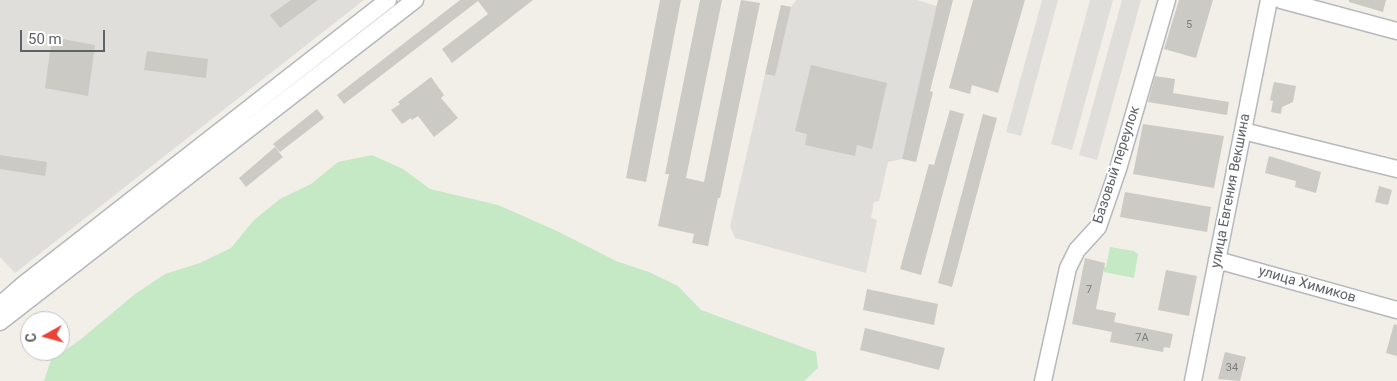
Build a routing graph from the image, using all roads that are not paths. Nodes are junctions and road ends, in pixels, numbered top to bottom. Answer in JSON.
{"nodes":[{"id":1,"x":388,"y":0,"type":"edge"},
{"id":2,"x":415,"y":0,"type":"edge"},
{"id":3,"x":1167,"y":0,"type":"edge"},
{"id":4,"x":1269,"y":0,"type":"edge"},
{"id":5,"x":1281,"y":0,"type":"edge"},
{"id":6,"x":1397,"y":31,"type":"edge"},
{"id":7,"x":1243,"y":131,"type":"junction"},
{"id":8,"x":1397,"y":169,"type":"edge"},
{"id":9,"x":1217,"y":260,"type":"junction"},
{"id":10,"x":0,"y":304,"type":"edge"},
{"id":11,"x":1397,"y":310,"type":"edge"},
{"id":12,"x":0,"y":322,"type":"edge"},
{"id":13,"x":1043,"y":381,"type":"edge"},
{"id":14,"x":1193,"y":381,"type":"edge"}],
"edges":[{"from":1,"to":10,"type":"street"},
{"from":2,"to":12,"type":"street"},
{"from":3,"to":13,"type":"street","name":"Базовый переулок"},
{"from":4,"to":7,"type":"street","name":"улица Евгения Векшина"},
{"from":5,"to":6,"type":"street"},
{"from":7,"to":8,"type":"street"},
{"from":7,"to":9,"type":"street","name":"улица Евгения Векшина"},
{"from":9,"to":11,"type":"street","name":"улица Химиков"},
{"from":9,"to":14,"type":"street","name":"улица Евгения Векшина"}]}
